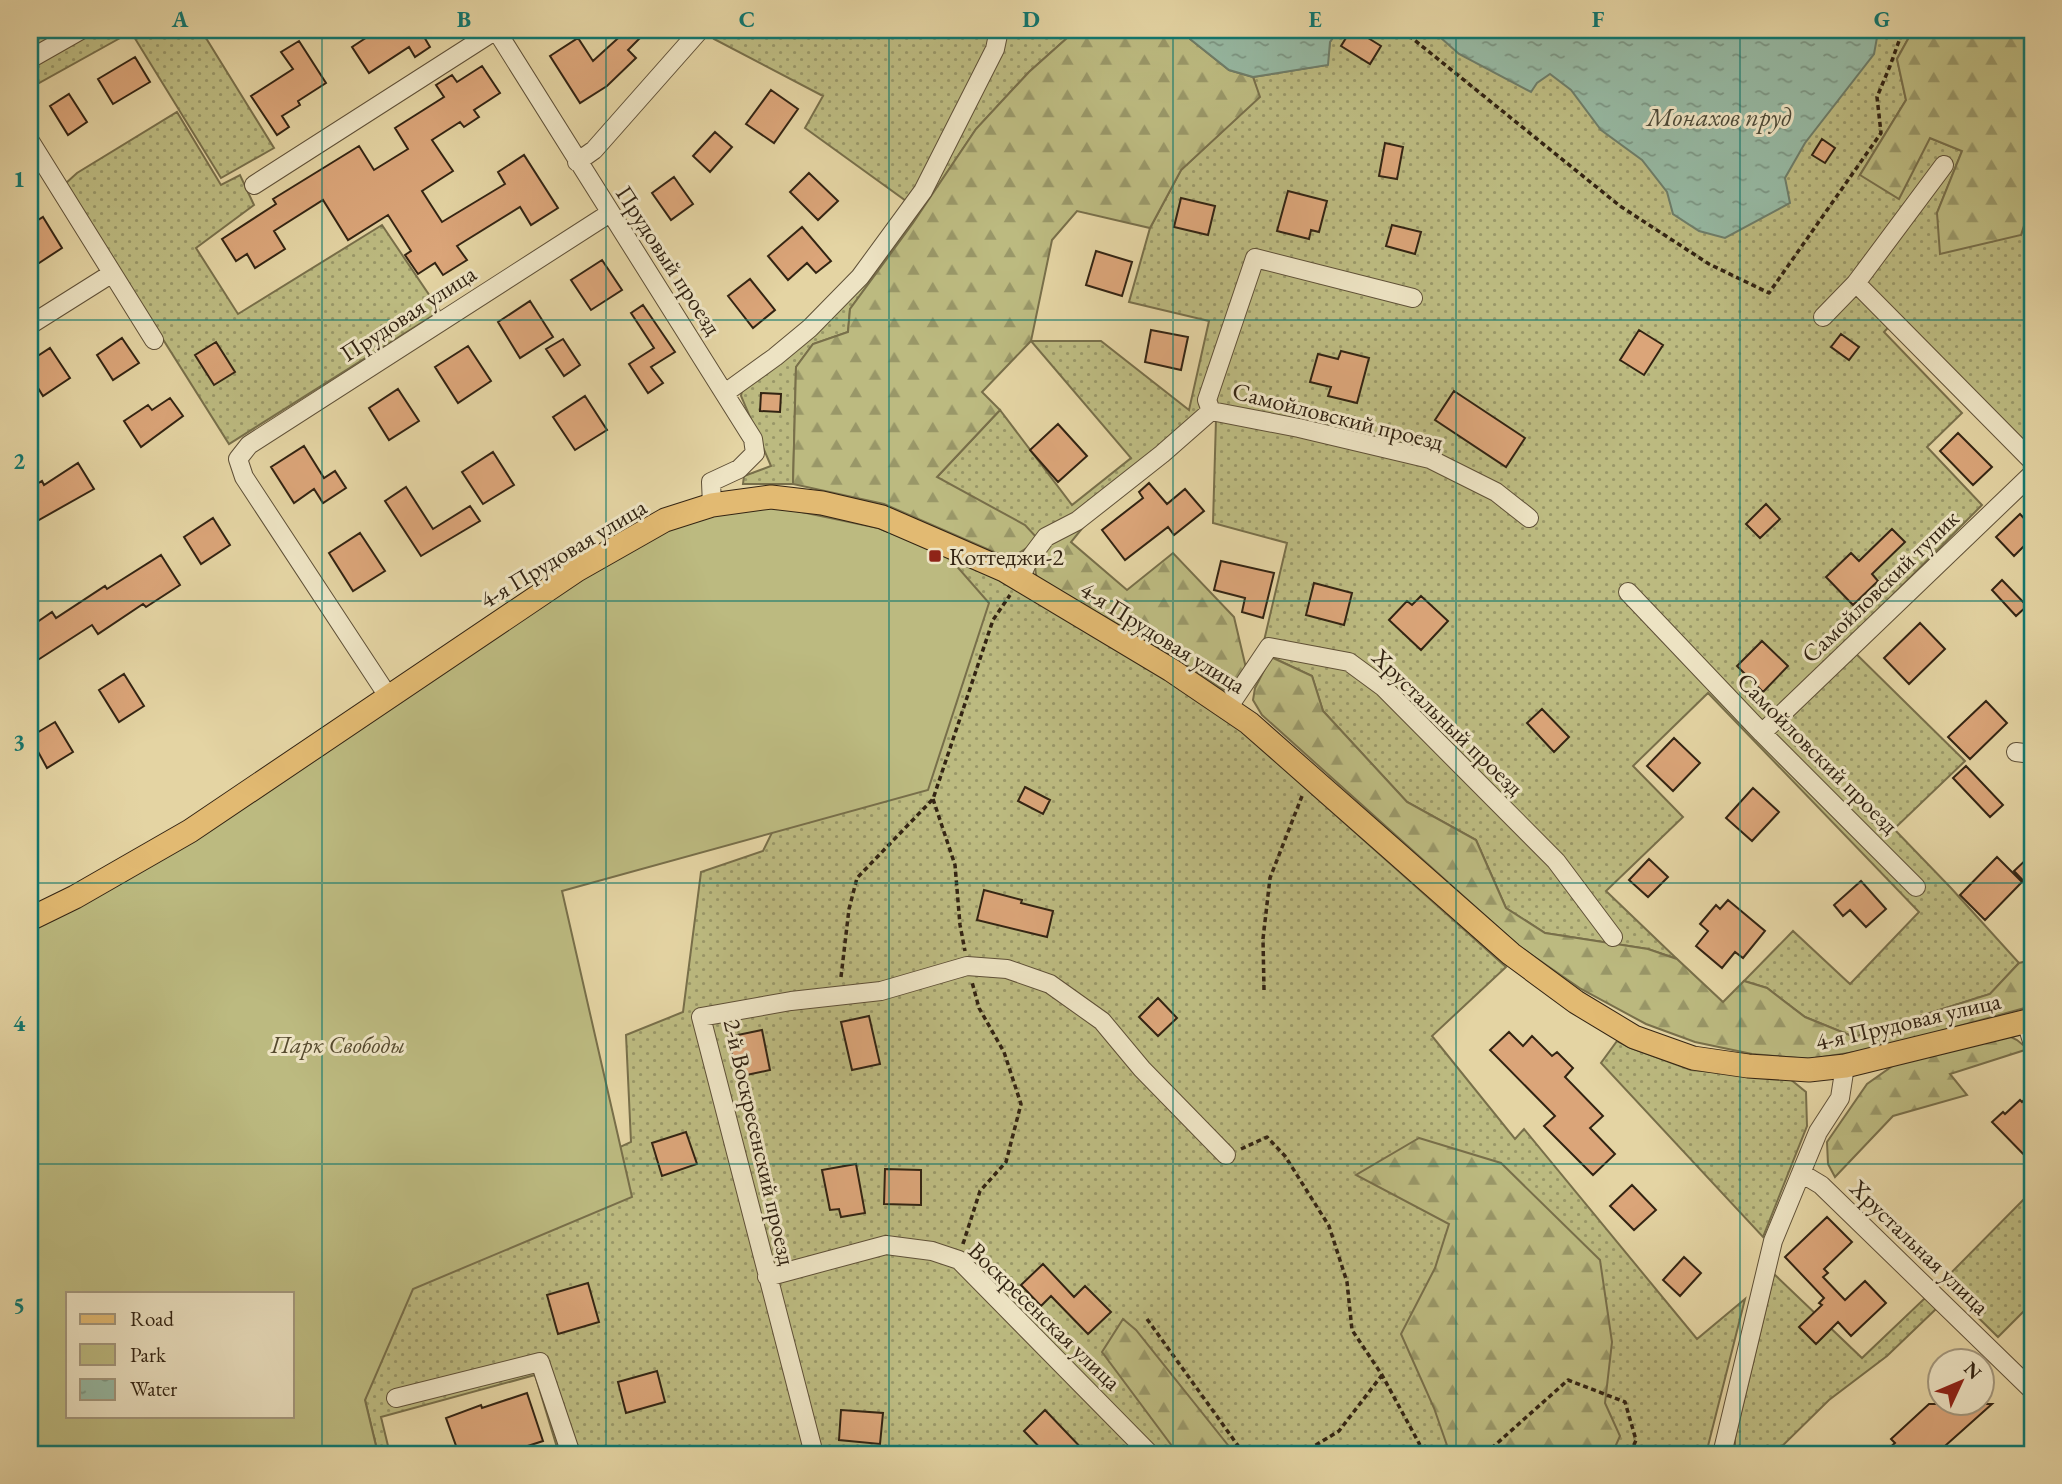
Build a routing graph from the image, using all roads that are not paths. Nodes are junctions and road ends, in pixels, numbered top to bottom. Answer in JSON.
{"nodes":[{"id":1,"x":81,"y":30,"type":"edge"},
{"id":2,"x":496,"y":30,"type":"edge"},
{"id":3,"x":700,"y":30,"type":"edge"},
{"id":4,"x":999,"y":30,"type":"edge"},
{"id":5,"x":30,"y":59,"type":"edge"},
{"id":6,"x":30,"y":141,"type":"edge"},
{"id":7,"x":577,"y":162,"type":"junction"},
{"id":8,"x":1944,"y":165,"type":"dead end"},
{"id":9,"x":254,"y":185,"type":"dead end"},
{"id":10,"x":610,"y":213,"type":"junction"},
{"id":11,"x":111,"y":274,"type":"junction"},
{"id":12,"x":1856,"y":283,"type":"junction"},
{"id":13,"x":1413,"y":298,"type":"dead end"},
{"id":14,"x":1823,"y":317,"type":"dead end"},
{"id":15,"x":30,"y":325,"type":"edge"},
{"id":16,"x":154,"y":340,"type":"dead end"},
{"id":17,"x":725,"y":393,"type":"junction"},
{"id":18,"x":1211,"y":411,"type":"junction"},
{"id":19,"x":2032,"y":461,"type":"edge"},
{"id":20,"x":2032,"y":474,"type":"edge"},
{"id":21,"x":712,"y":505,"type":"junction"},
{"id":22,"x":1529,"y":519,"type":"dead end"},
{"id":23,"x":1020,"y":579,"type":"junction"},
{"id":24,"x":1628,"y":592,"type":"dead end"},
{"id":25,"x":388,"y":696,"type":"junction"},
{"id":26,"x":1228,"y":708,"type":"junction"},
{"id":27,"x":1762,"y":733,"type":"junction"},
{"id":28,"x":1916,"y":887,"type":"dead end"},
{"id":29,"x":30,"y":919,"type":"edge"},
{"id":30,"x":1613,"y":937,"type":"dead end"},
{"id":31,"x":2030,"y":1027,"type":"edge"},
{"id":32,"x":1845,"y":1066,"type":"junction"},
{"id":33,"x":1226,"y":1155,"type":"road end"},
{"id":34,"x":1801,"y":1173,"type":"junction"},
{"id":35,"x":767,"y":1277,"type":"junction"},
{"id":36,"x":2032,"y":1390,"type":"edge"},
{"id":37,"x":396,"y":1398,"type":"dead end"},
{"id":38,"x":571,"y":1454,"type":"edge"},
{"id":39,"x":814,"y":1454,"type":"edge"},
{"id":40,"x":1150,"y":1454,"type":"edge"},
{"id":41,"x":1722,"y":1454,"type":"edge"}],
"edges":[{"from":1,"to":5,"type":"street"},
{"from":2,"to":7,"type":"street","name":"Прудовый проезд"},
{"from":2,"to":9,"type":"street"},
{"from":3,"to":7,"type":"street"},
{"from":4,"to":17,"type":"street"},
{"from":6,"to":11,"type":"street"},
{"from":7,"to":10,"type":"street","name":"Прудовый проезд"},
{"from":8,"to":12,"type":"street"},
{"from":10,"to":17,"type":"street","name":"Прудовый проезд"},
{"from":10,"to":25,"type":"street","name":"Прудовая улица"},
{"from":11,"to":15,"type":"street"},
{"from":11,"to":16,"type":"street"},
{"from":12,"to":14,"type":"street"},
{"from":12,"to":19,"type":"street"},
{"from":13,"to":18,"type":"street"},
{"from":17,"to":21,"type":"street","name":"Прудовый проезд"},
{"from":18,"to":22,"type":"street","name":"Самойловский проезд"},
{"from":18,"to":23,"type":"street","name":"Самойловский проезд"},
{"from":20,"to":27,"type":"street","name":"Самойловский тупик"},
{"from":21,"to":23,"type":"main road","name":"4-я Прудовая улица"},
{"from":21,"to":25,"type":"main road","name":"4-я Прудовая улица"},
{"from":23,"to":26,"type":"main road","name":"4-я Прудовая улица"},
{"from":24,"to":27,"type":"street","name":"Самойловский проезд"},
{"from":25,"to":29,"type":"main road","name":"4-я Прудовая улица"},
{"from":26,"to":30,"type":"street","name":"Хрустальный проезд"},
{"from":26,"to":32,"type":"main road","name":"4-я Прудовая улица"},
{"from":27,"to":28,"type":"street","name":"Самойловский проезд"},
{"from":31,"to":32,"type":"main road","name":"4-я Прудовая улица"},
{"from":32,"to":34,"type":"street"},
{"from":33,"to":35,"type":"street","name":"2-й Воскресенский проезд"},
{"from":34,"to":36,"type":"street","name":"Хрустальная улица"},
{"from":34,"to":41,"type":"street"},
{"from":35,"to":39,"type":"street","name":"2-й Воскресенский проезд"},
{"from":35,"to":40,"type":"street","name":"Воскресенская улица"},
{"from":37,"to":38,"type":"street"}]}
